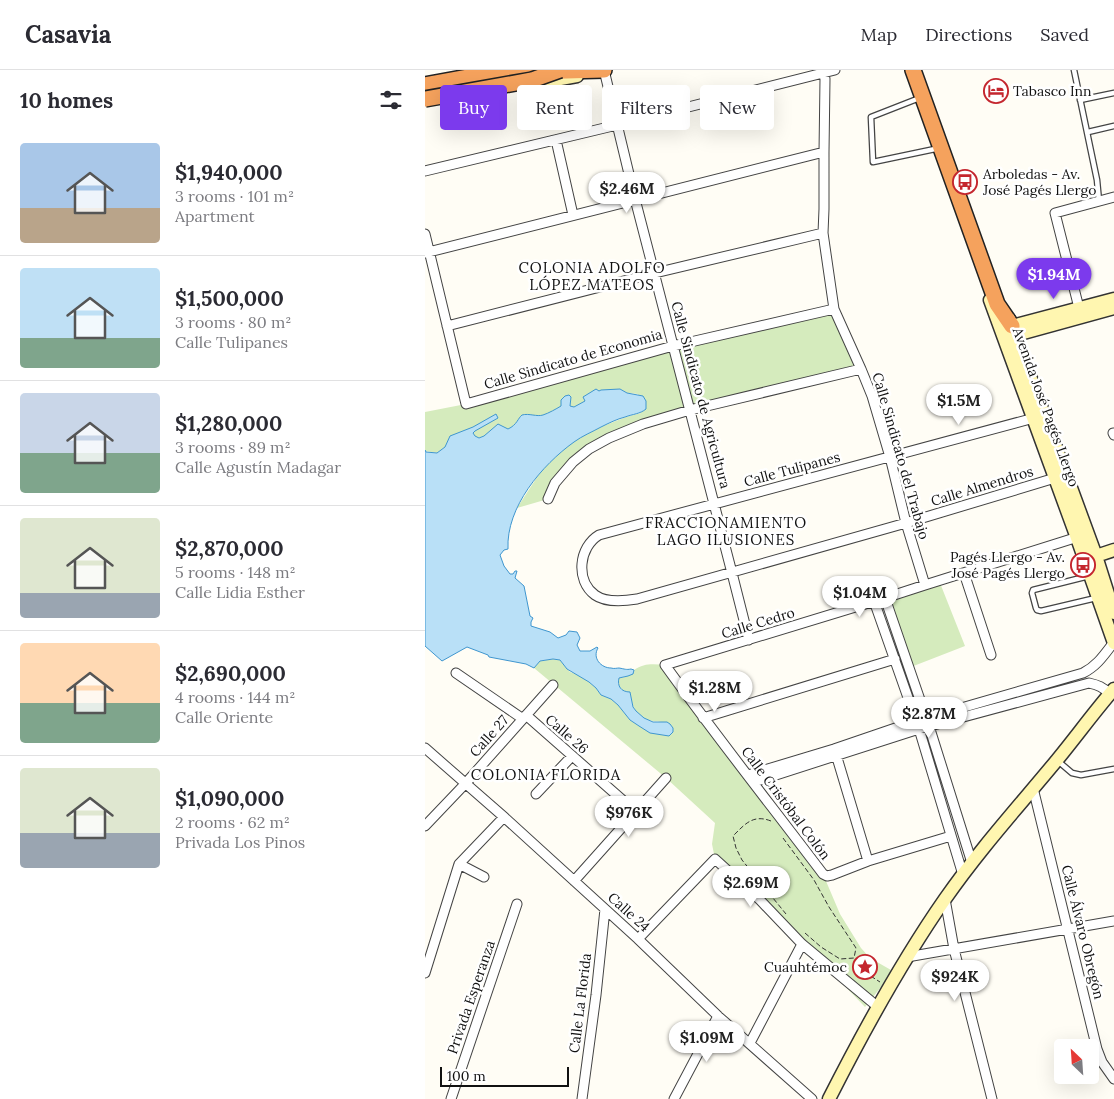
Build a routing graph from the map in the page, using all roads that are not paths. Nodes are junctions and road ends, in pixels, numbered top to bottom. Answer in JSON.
{"nodes":[{"id":1,"x":448,"y":70,"type":"edge"},
{"id":2,"x":505,"y":70,"type":"edge"},
{"id":3,"x":560,"y":70,"type":"edge"},
{"id":4,"x":605,"y":70,"type":"edge"},
{"id":5,"x":835,"y":70,"type":"edge"},
{"id":6,"x":906,"y":70,"type":"edge"},
{"id":7,"x":913,"y":70,"type":"edge"},
{"id":8,"x":920,"y":70,"type":"edge"},
{"id":9,"x":1074,"y":70,"type":"edge"},
{"id":10,"x":823,"y":71,"type":"edge"},
{"id":11,"x":487,"y":73,"type":"junction"},
{"id":12,"x":425,"y":74,"type":"edge"},
{"id":13,"x":425,"y":85,"type":"edge"},
{"id":14,"x":608,"y":85,"type":"edge"},
{"id":15,"x":1114,"y":93,"type":"edge"},
{"id":16,"x":425,"y":99,"type":"edge"},
{"id":17,"x":917,"y":99,"type":"junction"},
{"id":18,"x":1080,"y":100,"type":"junction"},
{"id":19,"x":425,"y":105,"type":"edge"},
{"id":20,"x":690,"y":106,"type":"edge"},
{"id":21,"x":1114,"y":126,"type":"edge"},
{"id":22,"x":602,"y":129,"type":"edge"},
{"id":23,"x":618,"y":130,"type":"edge"},
{"id":24,"x":1088,"y":132,"type":"junction"},
{"id":25,"x":556,"y":140,"type":"junction"},
{"id":26,"x":935,"y":149,"type":"junction"},
{"id":27,"x":823,"y":152,"type":"junction"},
{"id":28,"x":425,"y":171,"type":"edge"},
{"id":29,"x":1114,"y":197,"type":"edge"},
{"id":30,"x":635,"y":200,"type":"junction"},
{"id":31,"x":1099,"y":200,"type":"junction"},
{"id":32,"x":573,"y":215,"type":"junction"},
{"id":33,"x":823,"y":233,"type":"junction"},
{"id":34,"x":425,"y":234,"type":"edge"},
{"id":35,"x":427,"y":252,"type":"edge"},
{"id":36,"x":655,"y":273,"type":"junction"},
{"id":37,"x":1114,"y":299,"type":"edge"},
{"id":38,"x":1079,"y":308,"type":"junction"},
{"id":39,"x":1114,"y":308,"type":"edge"},
{"id":40,"x":834,"y":309,"type":"junction"},
{"id":41,"x":447,"y":326,"type":"junction"},
{"id":42,"x":1008,"y":332,"type":"junction"},
{"id":43,"x":673,"y":346,"type":"junction"},
{"id":44,"x":861,"y":369,"type":"junction"},
{"id":45,"x":691,"y":410,"type":"junction"},
{"id":46,"x":1034,"y":418,"type":"junction"},
{"id":47,"x":890,"y":457,"type":"junction"},
{"id":48,"x":1055,"y":478,"type":"junction"},
{"id":49,"x":548,"y":499,"type":"dead end"},
{"id":50,"x":715,"y":504,"type":"junction"},
{"id":51,"x":906,"y":523,"type":"junction"},
{"id":52,"x":1083,"y":536,"type":"junction"},
{"id":53,"x":1114,"y":550,"type":"edge"},
{"id":54,"x":1090,"y":558,"type":"junction"},
{"id":55,"x":582,"y":572,"type":"joint"},
{"id":56,"x":732,"y":572,"type":"junction"},
{"id":57,"x":964,"y":573,"type":"junction"},
{"id":58,"x":1091,"y":576,"type":"junction"},
{"id":59,"x":925,"y":585,"type":"junction"},
{"id":60,"x":885,"y":598,"type":"junction"},
{"id":61,"x":1098,"y":598,"type":"junction"},
{"id":62,"x":874,"y":601,"type":"junction"},
{"id":63,"x":1114,"y":613,"type":"edge"},
{"id":64,"x":749,"y":640,"type":"junction"},
{"id":65,"x":1114,"y":642,"type":"edge"},
{"id":66,"x":991,"y":655,"type":"dead end"},
{"id":67,"x":895,"y":659,"type":"junction"},
{"id":68,"x":665,"y":665,"type":"joint"},
{"id":69,"x":456,"y":673,"type":"dead end"},
{"id":70,"x":553,"y":685,"type":"dead end"},
{"id":71,"x":1112,"y":692,"type":"edge"},
{"id":72,"x":524,"y":717,"type":"junction"},
{"id":73,"x":703,"y":718,"type":"junction"},
{"id":74,"x":928,"y":722,"type":"junction"},
{"id":75,"x":917,"y":725,"type":"junction"},
{"id":76,"x":425,"y":748,"type":"edge"},
{"id":77,"x":835,"y":752,"type":"junction"},
{"id":78,"x":572,"y":756,"type":"junction"},
{"id":79,"x":1057,"y":760,"type":"junction"},
{"id":80,"x":1114,"y":769,"type":"edge"},
{"id":81,"x":666,"y":778,"type":"dead end"},
{"id":82,"x":751,"y":778,"type":"junction"},
{"id":83,"x":465,"y":784,"type":"junction"},
{"id":84,"x":1033,"y":788,"type":"junction"},
{"id":85,"x":536,"y":794,"type":"dead end"},
{"id":86,"x":636,"y":812,"type":"junction"},
{"id":87,"x":504,"y":817,"type":"junction"},
{"id":88,"x":425,"y":826,"type":"edge"},
{"id":89,"x":951,"y":836,"type":"junction"},
{"id":90,"x":867,"y":861,"type":"junction"},
{"id":91,"x":972,"y":863,"type":"junction"},
{"id":92,"x":459,"y":864,"type":"junction"},
{"id":93,"x":963,"y":875,"type":"junction"},
{"id":94,"x":484,"y":877,"type":"dead end"},
{"id":95,"x":574,"y":881,"type":"junction"},
{"id":96,"x":945,"y":898,"type":"junction"},
{"id":97,"x":517,"y":904,"type":"dead end"},
{"id":98,"x":605,"y":909,"type":"junction"},
{"id":99,"x":1114,"y":921,"type":"edge"},
{"id":100,"x":1069,"y":929,"type":"junction"},
{"id":101,"x":637,"y":939,"type":"junction"},
{"id":102,"x":802,"y":944,"type":"junction"},
{"id":103,"x":954,"y":949,"type":"junction"},
{"id":104,"x":907,"y":957,"type":"junction"},
{"id":105,"x":425,"y":973,"type":"edge"},
{"id":106,"x":878,"y":1007,"type":"junction"},
{"id":107,"x":718,"y":1016,"type":"junction"},
{"id":108,"x":750,"y":1043,"type":"junction"},
{"id":109,"x":1114,"y":1079,"type":"edge"},
{"id":110,"x":451,"y":1099,"type":"edge"},
{"id":111,"x":582,"y":1099,"type":"edge"},
{"id":112,"x":674,"y":1099,"type":"edge"},
{"id":113,"x":812,"y":1099,"type":"edge"},
{"id":114,"x":829,"y":1099,"type":"edge"},
{"id":115,"x":992,"y":1099,"type":"edge"}],
"edges":[{"from":1,"to":12,"type":"highway"},
{"from":2,"to":11,"type":"highway"},
{"from":3,"to":16,"type":"highway","bridge":true},
{"from":4,"to":11,"type":"highway"},
{"from":4,"to":14,"type":"street","name":"Calle Sindicato de Agricultura"},
{"from":4,"to":19,"type":"main road"},
{"from":5,"to":10,"type":"street"},
{"from":6,"to":17,"type":"main road","name":"Avenida José Pagés Llergo"},
{"from":7,"to":42,"type":"highway"},
{"from":8,"to":42,"type":"main road","name":"Avenida José Pagés Llergo"},
{"from":9,"to":18,"type":"lane"},
{"from":10,"to":20,"type":"street"},
{"from":10,"to":27,"type":"street","name":"Calle Sindicato del Trabajo"},
{"from":11,"to":13,"type":"highway"},
{"from":15,"to":18,"type":"lane"},
{"from":17,"to":26,"type":"main road","name":"Avenida José Pagés Llergo"},
{"from":17,"to":26,"type":"lane"},
{"from":18,"to":24,"type":"lane"},
{"from":21,"to":24,"type":"lane"},
{"from":22,"to":25,"type":"street"},
{"from":23,"to":30,"type":"street","name":"Calle Sindicato de Agricultura"},
{"from":24,"to":31,"type":"lane"},
{"from":25,"to":28,"type":"street"},
{"from":25,"to":32,"type":"street"},
{"from":26,"to":42,"type":"main road","name":"Avenida José Pagés Llergo"},
{"from":27,"to":30,"type":"street"},
{"from":27,"to":33,"type":"street","name":"Calle Sindicato del Trabajo"},
{"from":29,"to":31,"type":"street"},
{"from":30,"to":32,"type":"street"},
{"from":30,"to":36,"type":"street","name":"Calle Sindicato de Agricultura"},
{"from":31,"to":38,"type":"street"},
{"from":32,"to":35,"type":"street"},
{"from":33,"to":36,"type":"street"},
{"from":33,"to":40,"type":"street","name":"Calle Sindicato del Trabajo"},
{"from":34,"to":35,"type":"street"},
{"from":35,"to":41,"type":"street"},
{"from":36,"to":41,"type":"street"},
{"from":36,"to":43,"type":"street","name":"Calle Sindicato de Agricultura"},
{"from":37,"to":38,"type":"main road"},
{"from":38,"to":42,"type":"main road"},
{"from":39,"to":42,"type":"main road"},
{"from":40,"to":43,"type":"street","name":"Calle Sindicato de Economia"},
{"from":40,"to":44,"type":"street","name":"Calle Sindicato del Trabajo"},
{"from":41,"to":43,"type":"street","name":"Calle Sindicato de Economia"},
{"from":42,"to":46,"type":"main road","name":"Avenida José Pagés Llergo"},
{"from":42,"to":52,"type":"main road","name":"Avenida José Pagés Llergo"},
{"from":43,"to":45,"type":"street","name":"Calle Sindicato de Agricultura"},
{"from":44,"to":45,"type":"street"},
{"from":44,"to":47,"type":"street","name":"Calle Sindicato del Trabajo"},
{"from":45,"to":49,"type":"street"},
{"from":45,"to":50,"type":"street","name":"Calle Sindicato de Agricultura"},
{"from":46,"to":47,"type":"street","name":"Calle Tulipanes"},
{"from":46,"to":48,"type":"main road","name":"Avenida José Pagés Llergo"},
{"from":47,"to":50,"type":"street","name":"Calle Tulipanes"},
{"from":47,"to":51,"type":"street","name":"Calle Sindicato del Trabajo"},
{"from":48,"to":51,"type":"street","name":"Calle Almendros"},
{"from":48,"to":52,"type":"main road","name":"Avenida José Pagés Llergo"},
{"from":50,"to":55,"type":"street","name":"Calle Tulipanes"},
{"from":50,"to":56,"type":"street","name":"Calle Sindicato de Agricultura"},
{"from":51,"to":56,"type":"street","name":"Calle Almendros"},
{"from":51,"to":59,"type":"street","name":"Calle Sindicato del Trabajo"},
{"from":52,"to":54,"type":"main road","name":"Avenida José Pagés Llergo"},
{"from":52,"to":57,"type":"street","name":"Calle Cedro"},
{"from":53,"to":54,"type":"main road"},
{"from":54,"to":58,"type":"main road","name":"Avenida José Pagés Llergo"},
{"from":54,"to":63,"type":"main road","name":"Avenida José Pagés Llergo"},
{"from":55,"to":56,"type":"street","name":"Calle Almendros"},
{"from":56,"to":64,"type":"street","name":"Calle Sindicato de Agricultura"},
{"from":57,"to":59,"type":"street","name":"Calle Cedro"},
{"from":57,"to":66,"type":"street"},
{"from":58,"to":61,"type":"main road","name":"Avenida José Pagés Llergo"},
{"from":58,"to":61,"type":"lane"},
{"from":59,"to":60,"type":"street","name":"Calle Cedro"},
{"from":60,"to":62,"type":"street","name":"Calle Cedro"},
{"from":60,"to":74,"type":"street"},
{"from":61,"to":65,"type":"main road","name":"Avenida José Pagés Llergo"},
{"from":62,"to":64,"type":"street","name":"Calle Cedro"},
{"from":62,"to":67,"type":"street"},
{"from":64,"to":68,"type":"street","name":"Calle Cedro"},
{"from":65,"to":74,"type":"street"},
{"from":67,"to":73,"type":"street"},
{"from":67,"to":75,"type":"street"},
{"from":68,"to":73,"type":"street","name":"Calle Cristóbal Colón"},
{"from":69,"to":72,"type":"street","name":"Calle 26"},
{"from":70,"to":72,"type":"street","name":"Calle 27"},
{"from":71,"to":74,"type":"street"},
{"from":71,"to":79,"type":"main road"},
{"from":72,"to":78,"type":"street","name":"Calle 26"},
{"from":72,"to":83,"type":"street","name":"Calle 27"},
{"from":73,"to":82,"type":"street","name":"Calle Cristóbal Colón"},
{"from":74,"to":75,"type":"street"},
{"from":74,"to":91,"type":"street"},
{"from":75,"to":77,"type":"street"},
{"from":75,"to":89,"type":"street"},
{"from":76,"to":83,"type":"street","name":"Calle 24"},
{"from":77,"to":82,"type":"street"},
{"from":77,"to":90,"type":"street"},
{"from":78,"to":85,"type":"street"},
{"from":78,"to":86,"type":"street","name":"Calle 26"},
{"from":79,"to":80,"type":"lane"},
{"from":79,"to":84,"type":"main road"},
{"from":81,"to":86,"type":"street"},
{"from":82,"to":90,"type":"street","name":"Calle Cristóbal Colón"},
{"from":83,"to":87,"type":"street","name":"Calle 24"},
{"from":83,"to":88,"type":"street","name":"Calle 27"},
{"from":84,"to":91,"type":"main road"},
{"from":84,"to":100,"type":"street","name":"Calle Álvaro Obregón"},
{"from":86,"to":95,"type":"street"},
{"from":87,"to":92,"type":"street"},
{"from":87,"to":95,"type":"street","name":"Calle 24"},
{"from":89,"to":90,"type":"street","name":"Calle Cristóbal Colón"},
{"from":89,"to":93,"type":"street"},
{"from":91,"to":93,"type":"main road"},
{"from":92,"to":94,"type":"street"},
{"from":92,"to":105,"type":"street"},
{"from":93,"to":96,"type":"main road"},
{"from":95,"to":98,"type":"street","name":"Calle 24"},
{"from":96,"to":103,"type":"street"},
{"from":96,"to":104,"type":"main road"},
{"from":97,"to":110,"type":"street","name":"Privada Esperanza"},
{"from":98,"to":101,"type":"street","name":"Calle 24"},
{"from":98,"to":111,"type":"street","name":"Calle La Florida"},
{"from":99,"to":100,"type":"street"},
{"from":100,"to":103,"type":"street"},
{"from":100,"to":109,"type":"street","name":"Calle Álvaro Obregón"},
{"from":101,"to":102,"type":"street"},
{"from":101,"to":107,"type":"street","name":"Calle 24"},
{"from":102,"to":106,"type":"street"},
{"from":102,"to":108,"type":"street"},
{"from":103,"to":104,"type":"street"},
{"from":103,"to":115,"type":"street"},
{"from":104,"to":106,"type":"main road"},
{"from":106,"to":114,"type":"main road"},
{"from":107,"to":108,"type":"street","name":"Calle 24"},
{"from":107,"to":112,"type":"street"},
{"from":108,"to":113,"type":"street","name":"Calle 24"}]}
